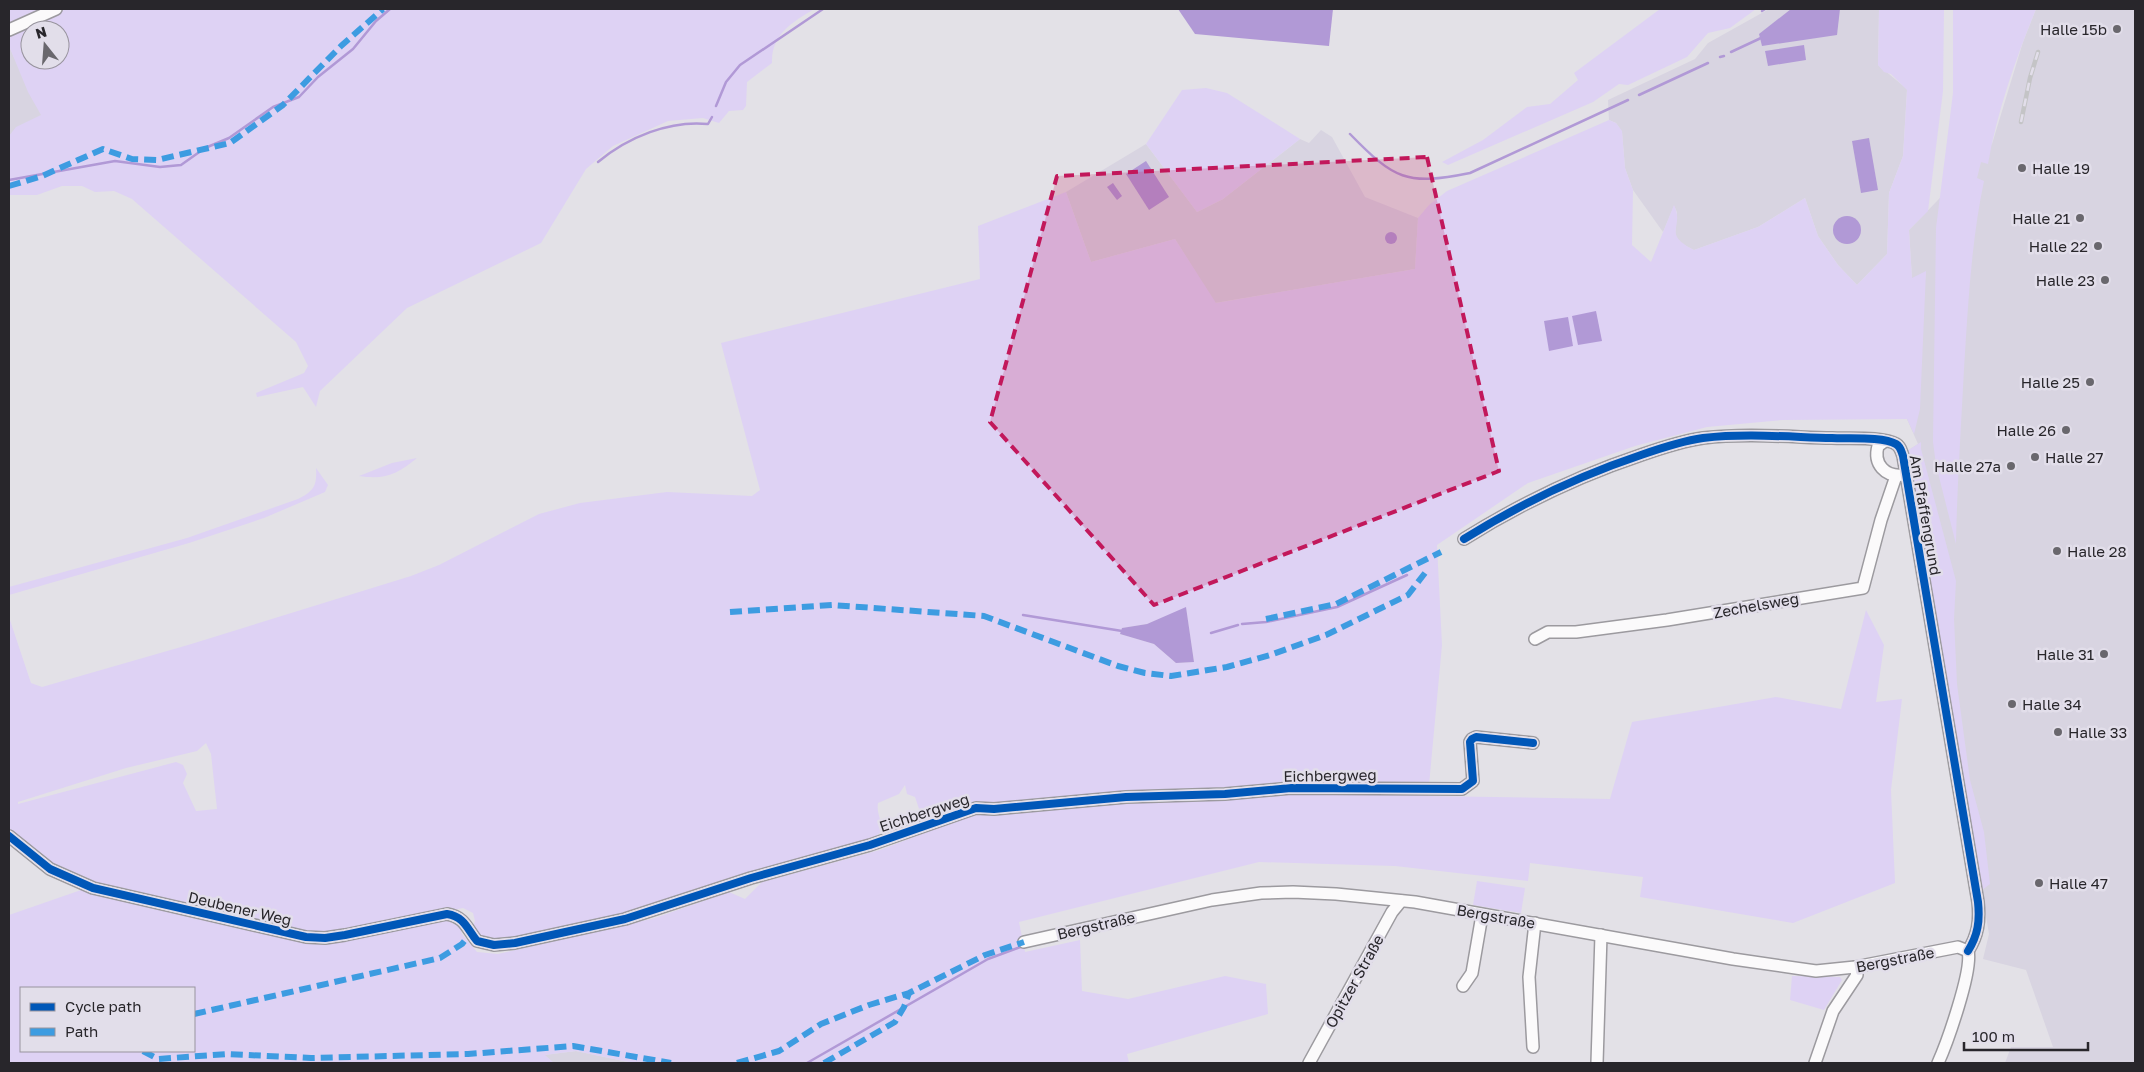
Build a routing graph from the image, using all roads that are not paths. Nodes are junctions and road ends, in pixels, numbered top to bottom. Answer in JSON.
{"nodes":[{"id":1,"x":56,"y":9,"type":"edge"},
{"id":2,"x":9,"y":30,"type":"edge"},
{"id":3,"x":1885,"y":441,"type":"junction"},
{"id":4,"x":1901,"y":476,"type":"junction"},
{"id":5,"x":1464,"y":539,"type":"dead end"},
{"id":6,"x":1535,"y":639,"type":"dead end"},
{"id":7,"x":1533,"y":743,"type":"dead end"},
{"id":8,"x":9,"y":836,"type":"edge"},
{"id":9,"x":1401,"y":901,"type":"junction"},
{"id":10,"x":1482,"y":915,"type":"junction"},
{"id":11,"x":1535,"y":923,"type":"junction"},
{"id":12,"x":470,"y":933,"type":"joint"},
{"id":13,"x":1601,"y":935,"type":"junction"},
{"id":14,"x":1024,"y":942,"type":"dead end"},
{"id":15,"x":1968,"y":951,"type":"junction"},
{"id":16,"x":1855,"y":967,"type":"junction"},
{"id":17,"x":1463,"y":986,"type":"dead end"},
{"id":18,"x":1533,"y":1047,"type":"dead end"},
{"id":19,"x":1308,"y":1063,"type":"edge"},
{"id":20,"x":1597,"y":1063,"type":"edge"},
{"id":21,"x":1815,"y":1063,"type":"edge"},
{"id":22,"x":1938,"y":1063,"type":"edge"}],
"edges":[{"from":1,"to":2,"type":"street"},
{"from":3,"to":4,"type":"street","name":"Am Pfaffengrund"},
{"from":3,"to":4,"type":"street","name":"Am Pfaffengrund"},
{"from":3,"to":5,"type":"street"},
{"from":4,"to":6,"type":"street","name":"Zechelsweg"},
{"from":4,"to":15,"type":"street","name":"Am Pfaffengrund"},
{"from":7,"to":12,"type":"street","name":"Eichbergweg"},
{"from":8,"to":12,"type":"street","name":"Deubener Weg"},
{"from":9,"to":10,"type":"street","name":"Bergstraße"},
{"from":9,"to":14,"type":"street","name":"Bergstraße"},
{"from":9,"to":19,"type":"street","name":"Opitzer Straße"},
{"from":10,"to":11,"type":"street","name":"Bergstraße"},
{"from":10,"to":17,"type":"street"},
{"from":11,"to":13,"type":"street","name":"Bergstraße"},
{"from":11,"to":18,"type":"street"},
{"from":13,"to":16,"type":"street","name":"Bergstraße"},
{"from":13,"to":20,"type":"street"},
{"from":15,"to":16,"type":"street","name":"Bergstraße"},
{"from":15,"to":22,"type":"street","name":"Am Pfaffengrund"},
{"from":16,"to":21,"type":"street"}]}
